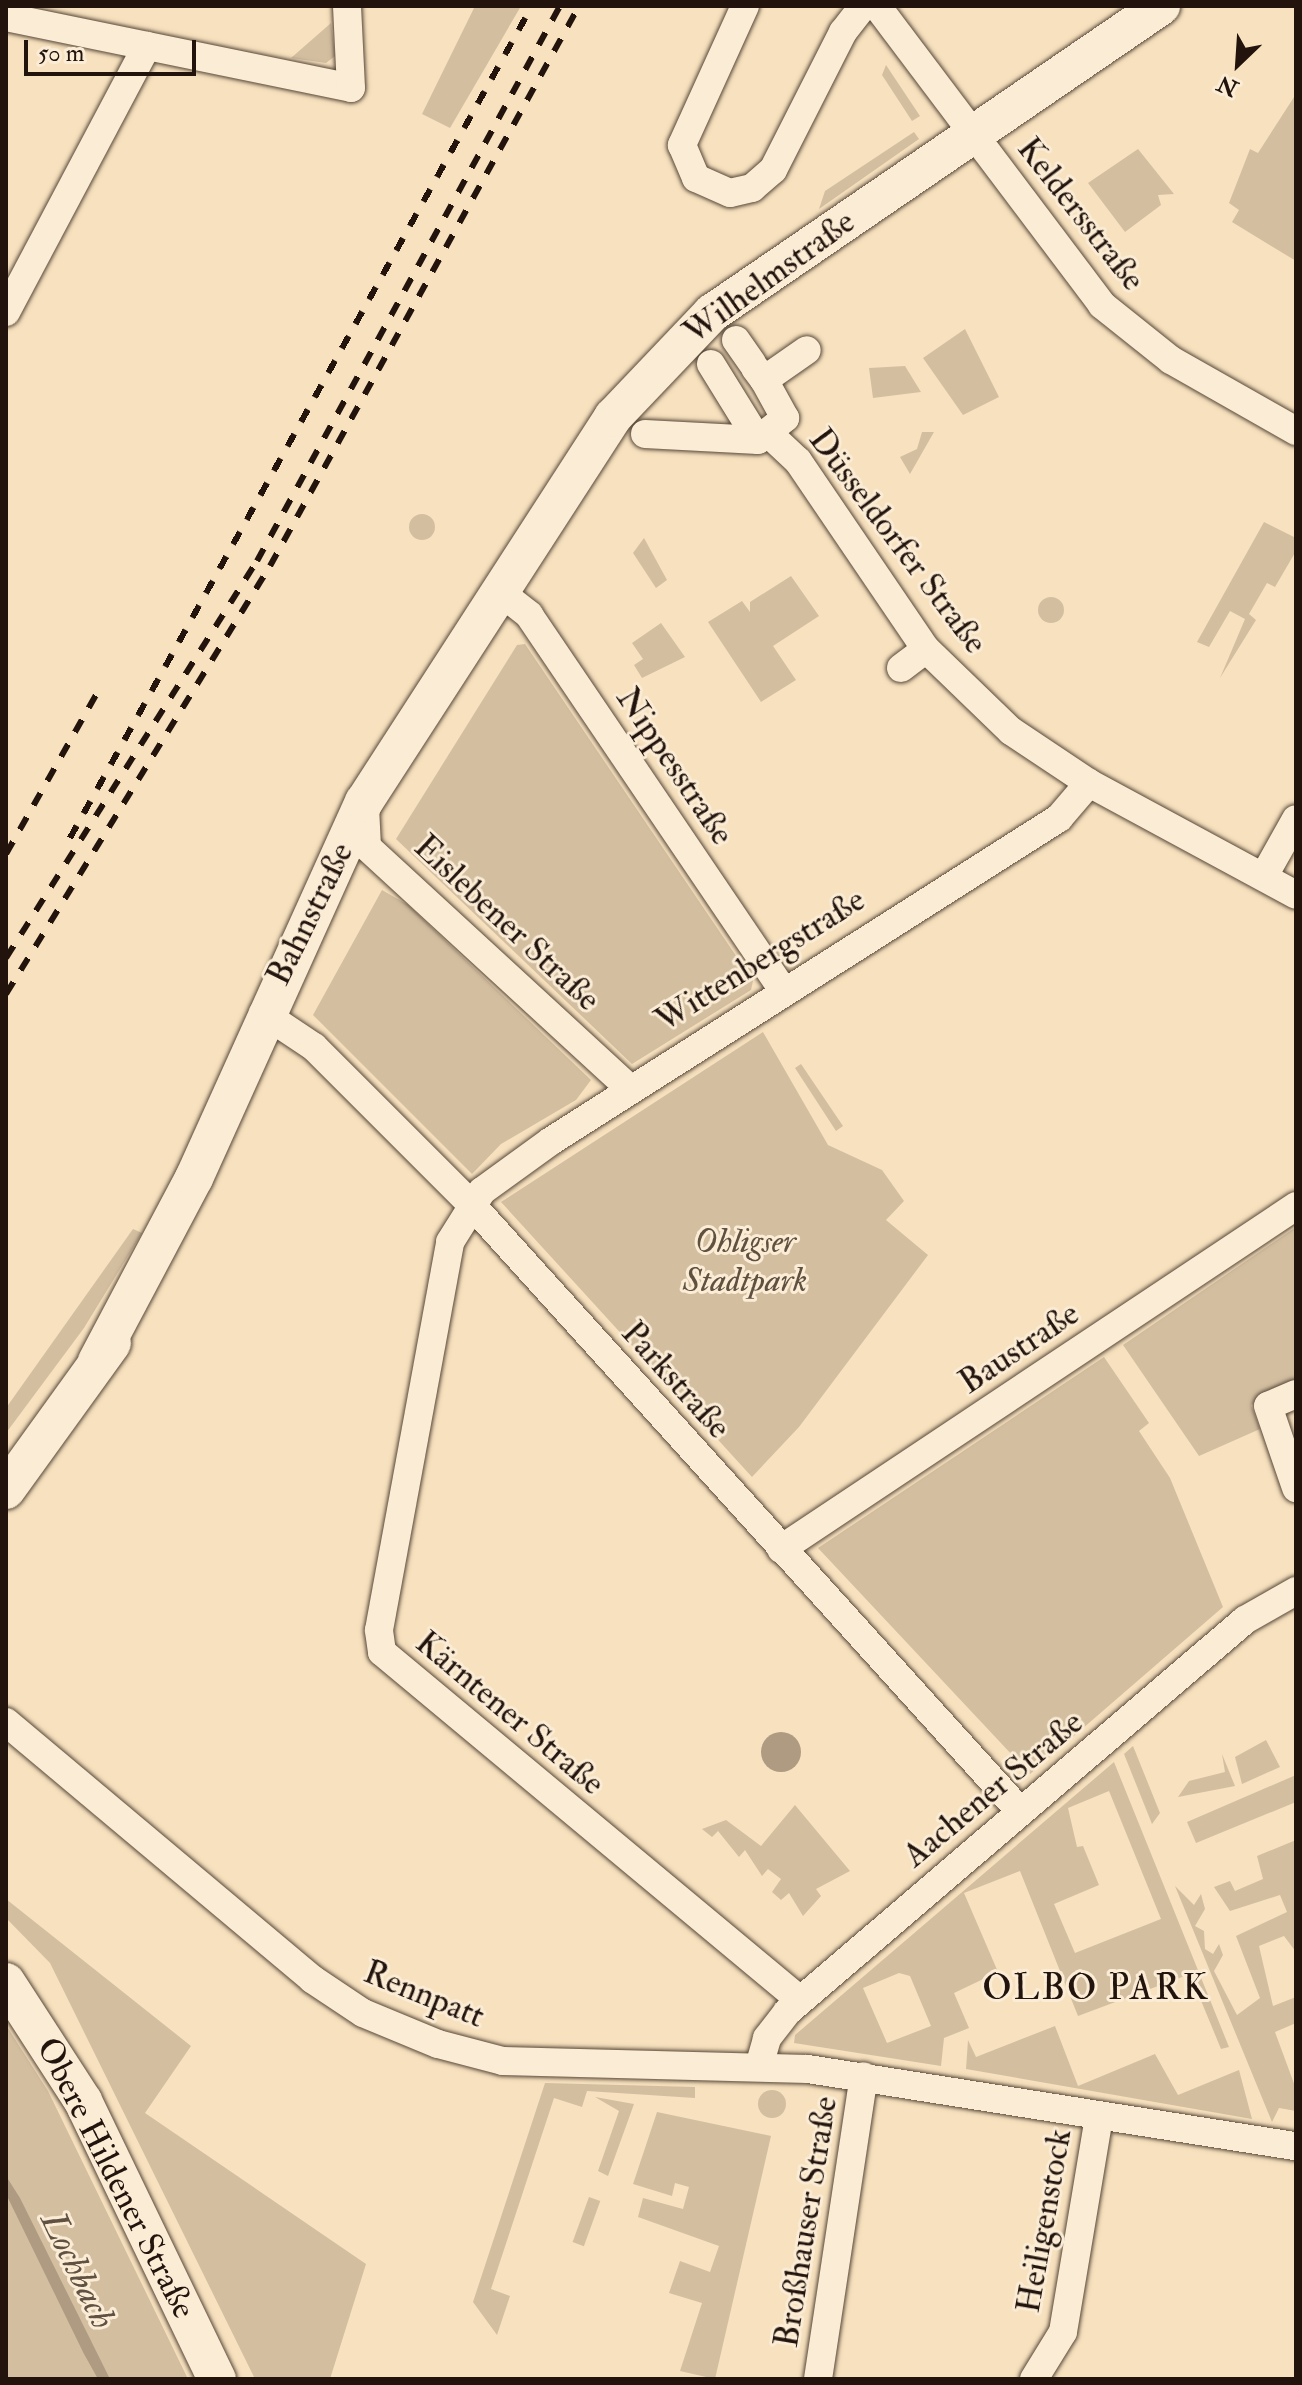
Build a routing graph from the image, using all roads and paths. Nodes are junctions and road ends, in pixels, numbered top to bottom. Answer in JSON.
{"nodes":[{"id":1,"x":347,"y":6,"type":"edge"},
{"id":2,"x":745,"y":6,"type":"edge"},
{"id":3,"x":863,"y":6,"type":"edge"},
{"id":4,"x":877,"y":6,"type":"edge"},
{"id":5,"x":1161,"y":6,"type":"edge"},
{"id":6,"x":6,"y":17,"type":"edge"},
{"id":7,"x":147,"y":46,"type":"junction"},
{"id":8,"x":976,"y":136,"type":"junction"},
{"id":9,"x":6,"y":312,"type":"edge"},
{"id":10,"x":807,"y":350,"type":"dead end"},
{"id":11,"x":737,"y":361,"type":"junction"},
{"id":12,"x":766,"y":427,"type":"junction"},
{"id":13,"x":1296,"y":431,"type":"edge"},
{"id":14,"x":645,"y":434,"type":"dead end"},
{"id":15,"x":575,"y":496,"type":"junction"},
{"id":16,"x":508,"y":597,"type":"junction"},
{"id":17,"x":926,"y":649,"type":"junction"},
{"id":18,"x":901,"y":668,"type":"dead end"},
{"id":19,"x":1089,"y":783,"type":"junction"},
{"id":20,"x":364,"y":802,"type":"junction"},
{"id":21,"x":1296,"y":819,"type":"edge"},
{"id":22,"x":367,"y":847,"type":"junction"},
{"id":23,"x":1264,"y":876,"type":"junction"},
{"id":24,"x":1296,"y":895,"type":"edge"},
{"id":25,"x":782,"y":988,"type":"junction"},
{"id":26,"x":272,"y":1018,"type":"junction"},
{"id":27,"x":628,"y":1087,"type":"junction"},
{"id":28,"x":471,"y":1204,"type":"junction"},
{"id":29,"x":1296,"y":1206,"type":"edge"},
{"id":30,"x":1296,"y":1394,"type":"edge"},
{"id":31,"x":1296,"y":1488,"type":"edge"},
{"id":32,"x":6,"y":1490,"type":"edge"},
{"id":33,"x":781,"y":1549,"type":"junction"},
{"id":34,"x":1296,"y":1591,"type":"edge"},
{"id":35,"x":6,"y":1722,"type":"edge"},
{"id":36,"x":1020,"y":1811,"type":"junction"},
{"id":37,"x":6,"y":1982,"type":"edge"},
{"id":38,"x":800,"y":2000,"type":"junction"},
{"id":39,"x":760,"y":2063,"type":"junction"},
{"id":40,"x":864,"y":2076,"type":"junction"},
{"id":41,"x":1099,"y":2116,"type":"junction"},
{"id":42,"x":1296,"y":2146,"type":"edge"},
{"id":43,"x":217,"y":2379,"type":"edge"},
{"id":44,"x":818,"y":2379,"type":"edge"},
{"id":45,"x":1034,"y":2379,"type":"edge"}],
"edges":[{"from":1,"to":7,"type":"street"},
{"from":2,"to":3,"type":"street"},
{"from":4,"to":8,"type":"street","name":"Keldersstraße"},
{"from":5,"to":8,"type":"street","name":"Wilhelmstraße"},
{"from":6,"to":7,"type":"street"},
{"from":7,"to":9,"type":"street"},
{"from":8,"to":11,"type":"street","name":"Wilhelmstraße"},
{"from":8,"to":13,"type":"street","name":"Keldersstraße"},
{"from":8,"to":15,"type":"street","name":"Wilhelmstraße"},
{"from":10,"to":11,"type":"street"},
{"from":11,"to":12,"type":"street","name":"Düsseldorfer Straße"},
{"from":11,"to":12,"type":"street","name":"Düsseldorfer Straße"},
{"from":11,"to":15,"type":"street","name":"Wilhelmstraße"},
{"from":12,"to":14,"type":"street","name":"Düsseldorfer Straße"},
{"from":12,"to":17,"type":"street","name":"Düsseldorfer Straße"},
{"from":15,"to":16,"type":"street","name":"Bahnstraße"},
{"from":16,"to":20,"type":"street","name":"Bahnstraße"},
{"from":16,"to":22,"type":"street","name":"Bahnstraße"},
{"from":16,"to":25,"type":"street","name":"Nippesstraße"},
{"from":17,"to":18,"type":"street"},
{"from":17,"to":19,"type":"street","name":"Düsseldorfer Straße"},
{"from":19,"to":23,"type":"street","name":"Düsseldorfer Straße"},
{"from":19,"to":25,"type":"street","name":"Wittenbergstraße"},
{"from":20,"to":22,"type":"street","name":"Eislebener Straße"},
{"from":20,"to":26,"type":"street","name":"Bahnstraße"},
{"from":21,"to":23,"type":"street"},
{"from":22,"to":26,"type":"street","name":"Bahnstraße"},
{"from":22,"to":27,"type":"street","name":"Eislebener Straße"},
{"from":23,"to":24,"type":"street","name":"Düsseldorfer Straße"},
{"from":25,"to":27,"type":"street","name":"Wittenbergstraße"},
{"from":26,"to":28,"type":"street","name":"Parkstraße"},
{"from":26,"to":32,"type":"street","name":"Bahnstraße"},
{"from":27,"to":28,"type":"street","name":"Wittenbergstraße"},
{"from":28,"to":33,"type":"street","name":"Parkstraße"},
{"from":28,"to":38,"type":"street","name":"Kärntener Straße"},
{"from":29,"to":33,"type":"street","name":"Baustraße"},
{"from":30,"to":31,"type":"street"},
{"from":33,"to":36,"type":"street","name":"Parkstraße"},
{"from":34,"to":36,"type":"street","name":"Aachener Straße"},
{"from":35,"to":39,"type":"street","name":"Rennpatt"},
{"from":36,"to":38,"type":"street","name":"Aachener Straße"},
{"from":37,"to":43,"type":"street","name":"Obere Hildener Straße"},
{"from":38,"to":39,"type":"street","name":"Aachener Straße"},
{"from":39,"to":40,"type":"street","name":"Rennpatt"},
{"from":40,"to":41,"type":"street","name":"Heiligenstock"},
{"from":40,"to":44,"type":"street","name":"Broßhauser Straße"},
{"from":41,"to":42,"type":"street","name":"Heiligenstock"},
{"from":41,"to":45,"type":"street","name":"Heiligenstock"}]}
